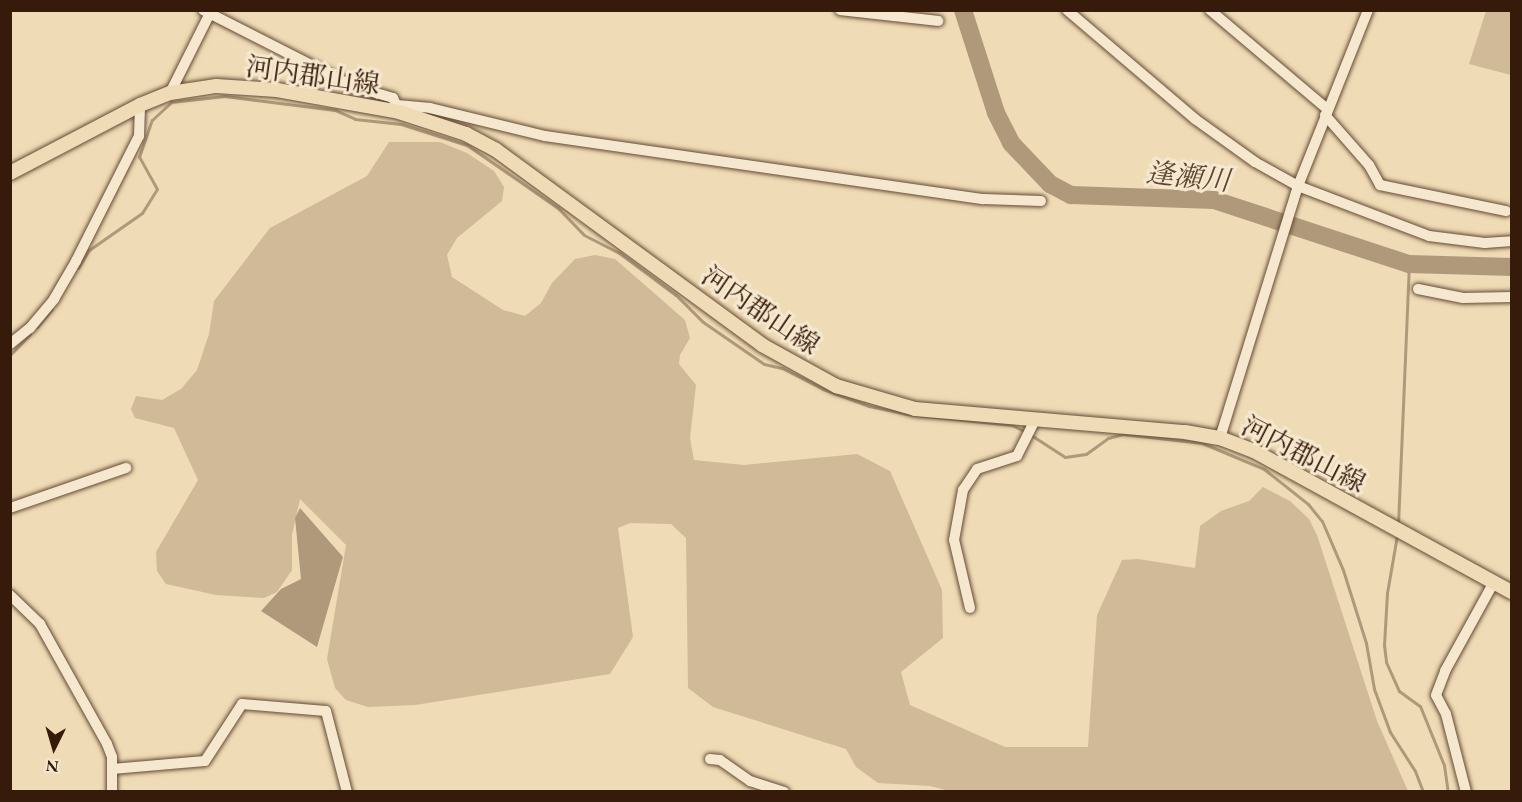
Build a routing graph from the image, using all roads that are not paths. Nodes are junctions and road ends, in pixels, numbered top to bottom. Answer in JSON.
{"nodes":[{"id":1,"x":840,"y":10,"type":"edge"},
{"id":2,"x":1067,"y":10,"type":"edge"},
{"id":3,"x":1210,"y":10,"type":"edge"},
{"id":4,"x":1368,"y":10,"type":"edge"},
{"id":5,"x":208,"y":12,"type":"edge"},
{"id":6,"x":938,"y":21,"type":"dead end"},
{"id":7,"x":170,"y":93,"type":"junction"},
{"id":8,"x":140,"y":105,"type":"junction"},
{"id":9,"x":398,"y":109,"type":"junction"},
{"id":10,"x":1326,"y":112,"type":"junction"},
{"id":11,"x":10,"y":173,"type":"edge"},
{"id":12,"x":1297,"y":189,"type":"junction"},
{"id":13,"x":1041,"y":201,"type":"dead end"},
{"id":14,"x":1506,"y":211,"type":"dead end"},
{"id":15,"x":1512,"y":241,"type":"edge"},
{"id":16,"x":1418,"y":289,"type":"dead end"},
{"id":17,"x":1512,"y":297,"type":"edge"},
{"id":18,"x":10,"y":344,"type":"edge"},
{"id":19,"x":1035,"y":420,"type":"junction"},
{"id":20,"x":1220,"y":438,"type":"junction"},
{"id":21,"x":126,"y":468,"type":"dead end"},
{"id":22,"x":10,"y":508,"type":"edge"},
{"id":23,"x":1494,"y":582,"type":"junction"},
{"id":24,"x":1512,"y":592,"type":"edge"},
{"id":25,"x":10,"y":594,"type":"edge"},
{"id":26,"x":970,"y":608,"type":"dead end"},
{"id":27,"x":710,"y":759,"type":"dead end"},
{"id":28,"x":112,"y":769,"type":"junction"},
{"id":29,"x":112,"y":792,"type":"edge"},
{"id":30,"x":347,"y":792,"type":"edge"},
{"id":31,"x":784,"y":792,"type":"edge"},
{"id":32,"x":1466,"y":792,"type":"edge"}],
"edges":[{"from":1,"to":6,"type":"street"},
{"from":2,"to":12,"type":"street"},
{"from":3,"to":10,"type":"street"},
{"from":4,"to":10,"type":"street"},
{"from":5,"to":7,"type":"street"},
{"from":5,"to":9,"type":"street"},
{"from":7,"to":8,"type":"main road","name":"河内郡山線"},
{"from":7,"to":9,"type":"main road","name":"河内郡山線"},
{"from":8,"to":11,"type":"main road","name":"河内郡山線"},
{"from":8,"to":18,"type":"street"},
{"from":9,"to":13,"type":"street"},
{"from":9,"to":19,"type":"main road","name":"河内郡山線"},
{"from":10,"to":12,"type":"street"},
{"from":10,"to":14,"type":"street"},
{"from":12,"to":15,"type":"street"},
{"from":12,"to":20,"type":"street"},
{"from":16,"to":17,"type":"street"},
{"from":19,"to":20,"type":"main road","name":"河内郡山線"},
{"from":19,"to":26,"type":"street"},
{"from":20,"to":23,"type":"main road","name":"河内郡山線"},
{"from":21,"to":22,"type":"street"},
{"from":23,"to":24,"type":"main road","name":"河内郡山線"},
{"from":23,"to":32,"type":"street"},
{"from":25,"to":28,"type":"street"},
{"from":27,"to":31,"type":"street"},
{"from":28,"to":29,"type":"street"},
{"from":28,"to":30,"type":"street"}]}
